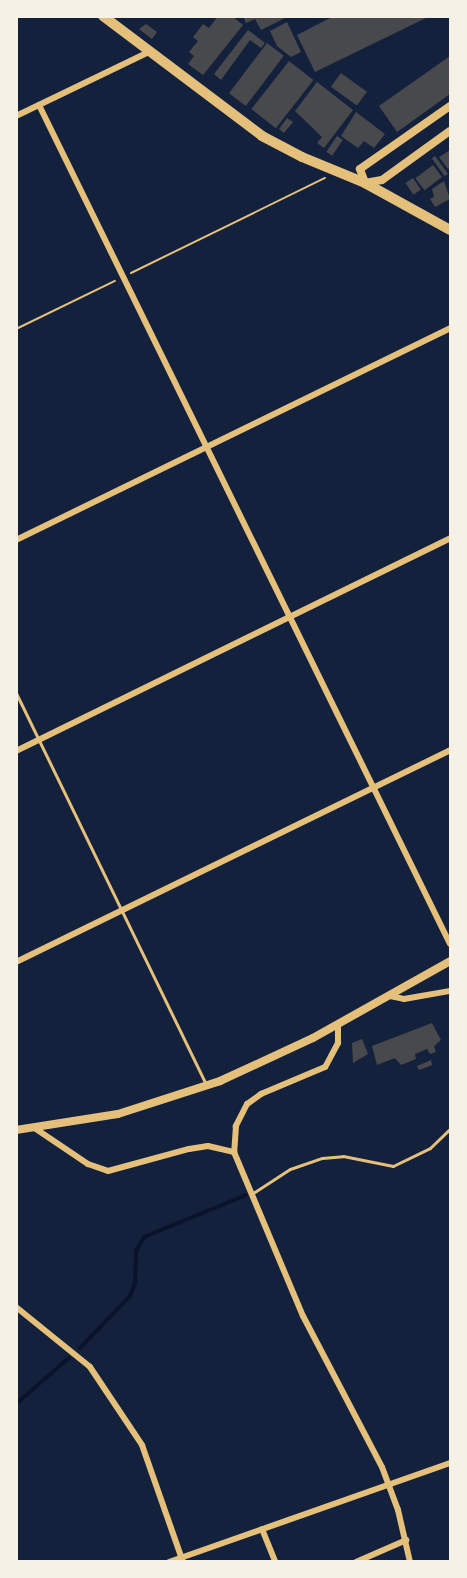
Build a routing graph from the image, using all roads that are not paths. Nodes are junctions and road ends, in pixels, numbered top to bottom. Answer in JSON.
{"nodes":[{"id":1,"x":102,"y":16,"type":"edge"},
{"id":2,"x":149,"y":52,"type":"junction"},
{"id":3,"x":39,"y":105,"type":"junction"},
{"id":4,"x":450,"y":106,"type":"edge"},
{"id":5,"x":16,"y":116,"type":"edge"},
{"id":6,"x":450,"y":132,"type":"edge"},
{"id":7,"x":365,"y":183,"type":"junction"},
{"id":8,"x":450,"y":228,"type":"edge"},
{"id":9,"x":450,"y":328,"type":"edge"},
{"id":10,"x":207,"y":446,"type":"junction"},
{"id":11,"x":450,"y":538,"type":"edge"},
{"id":12,"x":16,"y":540,"type":"edge"},
{"id":13,"x":291,"y":617,"type":"junction"},
{"id":14,"x":16,"y":693,"type":"edge"},
{"id":15,"x":39,"y":740,"type":"junction"},
{"id":16,"x":450,"y":750,"type":"edge"},
{"id":17,"x":16,"y":751,"type":"edge"},
{"id":18,"x":375,"y":787,"type":"junction"},
{"id":19,"x":123,"y":910,"type":"junction"},
{"id":20,"x":450,"y":945,"type":"edge"},
{"id":21,"x":450,"y":961,"type":"edge"},
{"id":22,"x":16,"y":962,"type":"edge"},
{"id":23,"x":450,"y":991,"type":"edge"},
{"id":24,"x":390,"y":996,"type":"junction"},
{"id":25,"x":338,"y":1024,"type":"junction"},
{"id":26,"x":207,"y":1086,"type":"junction"},
{"id":27,"x":36,"y":1129,"type":"junction"},
{"id":28,"x":450,"y":1129,"type":"edge"},
{"id":29,"x":16,"y":1130,"type":"edge"},
{"id":30,"x":234,"y":1152,"type":"junction"},
{"id":31,"x":253,"y":1193,"type":"junction"},
{"id":32,"x":16,"y":1307,"type":"edge"},
{"id":33,"x":450,"y":1463,"type":"edge"},
{"id":34,"x":389,"y":1483,"type":"junction"},
{"id":35,"x":262,"y":1529,"type":"junction"},
{"id":36,"x":406,"y":1540,"type":"junction"},
{"id":37,"x":183,"y":1559,"type":"edge"},
{"id":38,"x":170,"y":1562,"type":"edge"},
{"id":39,"x":275,"y":1562,"type":"edge"},
{"id":40,"x":356,"y":1562,"type":"edge"},
{"id":41,"x":410,"y":1562,"type":"edge"}],
"edges":[{"from":1,"to":2,"type":"main road"},
{"from":2,"to":3,"type":"street"},
{"from":2,"to":7,"type":"main road"},
{"from":3,"to":5,"type":"street"},
{"from":3,"to":10,"type":"street"},
{"from":4,"to":7,"type":"street"},
{"from":6,"to":7,"type":"street"},
{"from":7,"to":8,"type":"main road"},
{"from":9,"to":10,"type":"street"},
{"from":10,"to":12,"type":"street"},
{"from":10,"to":13,"type":"street"},
{"from":11,"to":13,"type":"street"},
{"from":13,"to":15,"type":"street"},
{"from":13,"to":18,"type":"street"},
{"from":14,"to":15,"type":"lane"},
{"from":15,"to":17,"type":"street"},
{"from":15,"to":19,"type":"lane"},
{"from":16,"to":18,"type":"street"},
{"from":18,"to":19,"type":"street"},
{"from":18,"to":20,"type":"street"},
{"from":19,"to":22,"type":"street"},
{"from":19,"to":26,"type":"lane"},
{"from":21,"to":24,"type":"street"},
{"from":23,"to":24,"type":"street"},
{"from":24,"to":25,"type":"street"},
{"from":25,"to":26,"type":"street"},
{"from":25,"to":30,"type":"street"},
{"from":26,"to":27,"type":"street"},
{"from":27,"to":29,"type":"street"},
{"from":27,"to":30,"type":"street"},
{"from":28,"to":31,"type":"lane"},
{"from":30,"to":31,"type":"street"},
{"from":31,"to":34,"type":"street"},
{"from":32,"to":37,"type":"street"},
{"from":33,"to":34,"type":"street"},
{"from":34,"to":35,"type":"street"},
{"from":34,"to":36,"type":"street"},
{"from":35,"to":37,"type":"street"},
{"from":35,"to":39,"type":"street"},
{"from":36,"to":40,"type":"street"},
{"from":36,"to":41,"type":"street"},
{"from":37,"to":38,"type":"street"}]}
